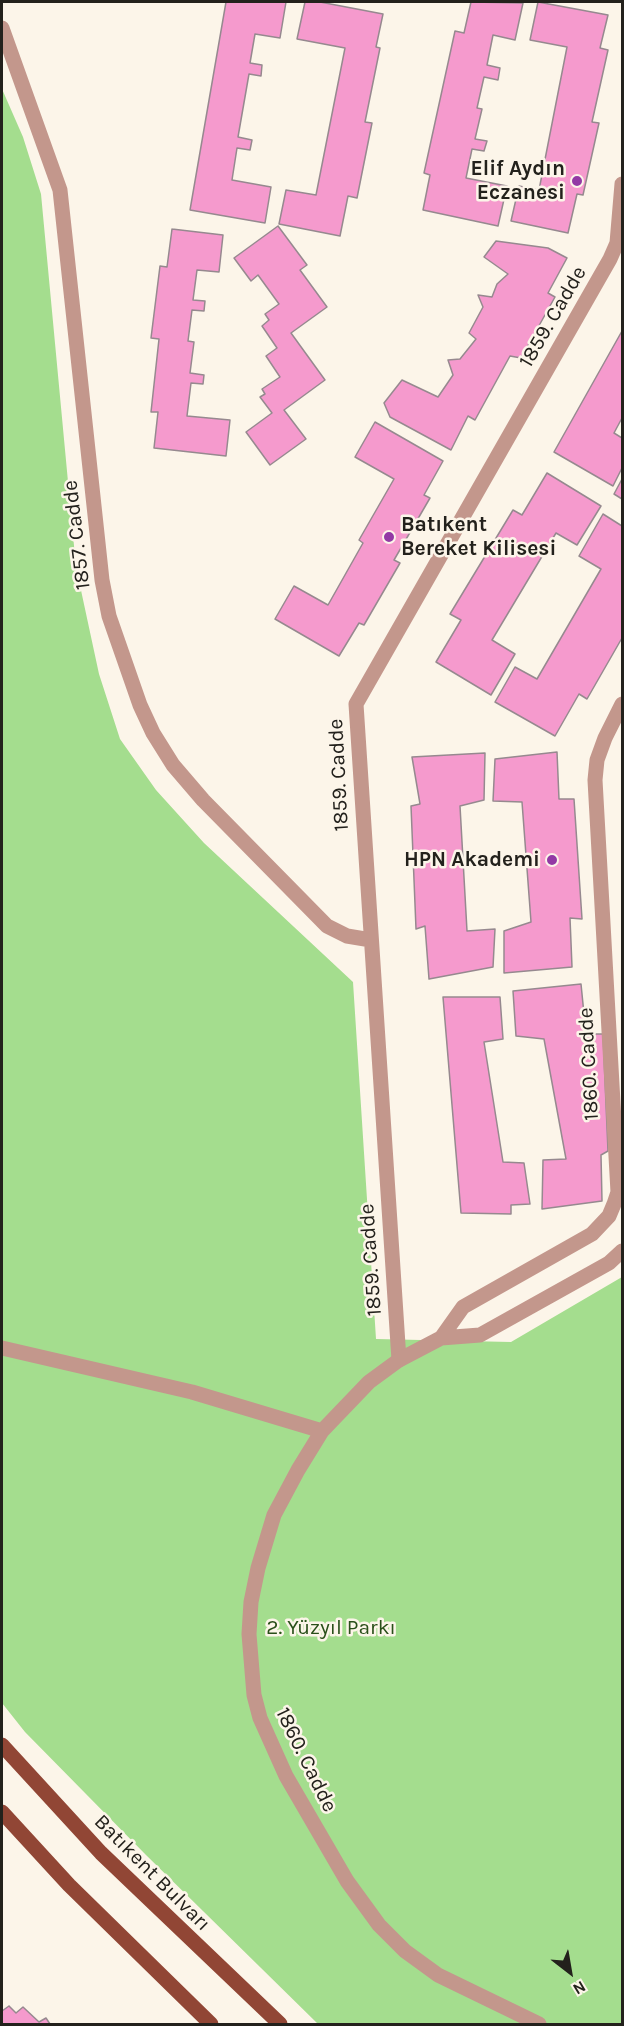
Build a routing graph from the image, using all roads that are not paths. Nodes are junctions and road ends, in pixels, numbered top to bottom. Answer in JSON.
{"nodes":[{"id":1,"x":2,"y":28,"type":"edge"},
{"id":2,"x":622,"y":184,"type":"edge"},
{"id":3,"x":622,"y":704,"type":"edge"},
{"id":4,"x":370,"y":940,"type":"junction"},
{"id":5,"x":622,"y":1251,"type":"edge"},
{"id":6,"x":441,"y":1338,"type":"junction"},
{"id":7,"x":2,"y":1348,"type":"edge"},
{"id":8,"x":399,"y":1360,"type":"junction"},
{"id":9,"x":322,"y":1431,"type":"junction"},
{"id":10,"x":2,"y":1745,"type":"edge"},
{"id":11,"x":2,"y":1812,"type":"edge"},
{"id":12,"x":211,"y":2025,"type":"edge"},
{"id":13,"x":279,"y":2025,"type":"edge"},
{"id":14,"x":539,"y":2025,"type":"edge"}],
"edges":[{"from":1,"to":4,"type":"street","name":"1857. Cadde"},
{"from":2,"to":4,"type":"street","name":"1859. Cadde"},
{"from":3,"to":6,"type":"street","name":"1860. Cadde"},
{"from":4,"to":8,"type":"street","name":"1859. Cadde"},
{"from":5,"to":6,"type":"street","name":"1860. Cadde"},
{"from":6,"to":8,"type":"street","name":"1860. Cadde"},
{"from":7,"to":9,"type":"street"},
{"from":8,"to":9,"type":"street","name":"1860. Cadde"},
{"from":9,"to":14,"type":"street","name":"1860. Cadde"},
{"from":10,"to":13,"type":"main road","name":"Batıkent Bulvarı"},
{"from":11,"to":12,"type":"main road"}]}
